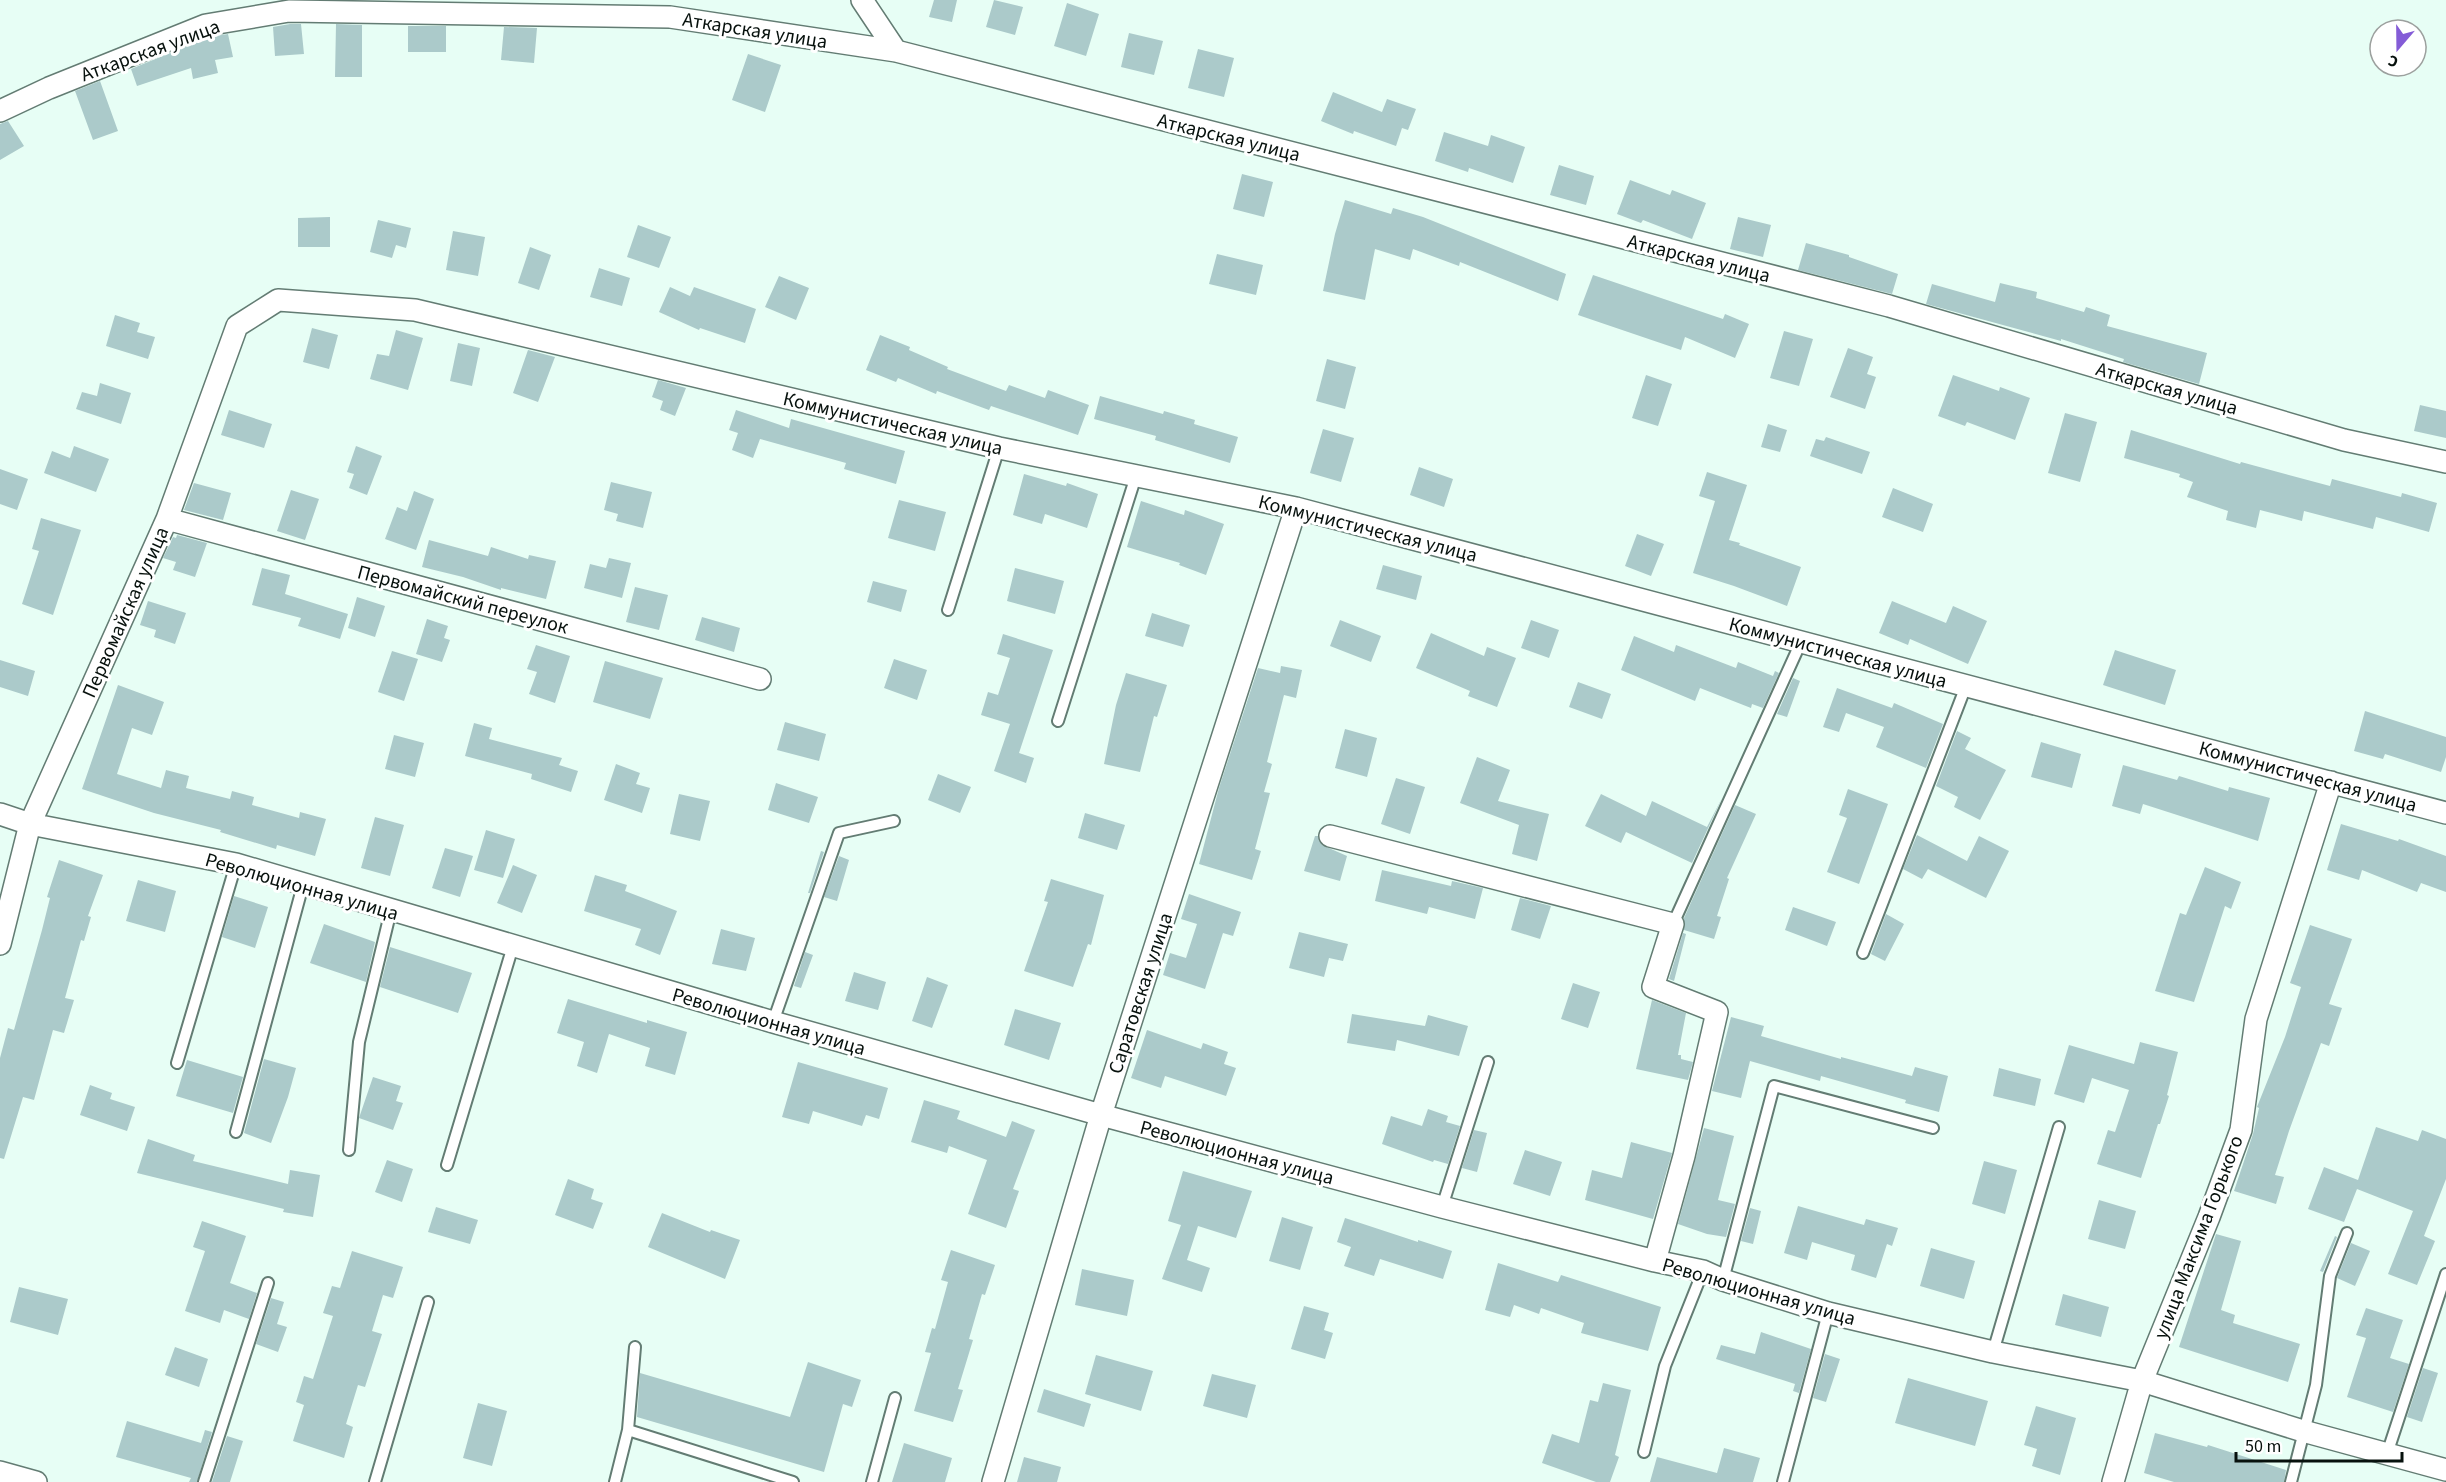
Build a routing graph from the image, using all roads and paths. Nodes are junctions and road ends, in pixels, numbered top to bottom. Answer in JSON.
{"nodes":[{"id":1,"x":862,"y":0,"type":"edge"},
{"id":2,"x":896,"y":51,"type":"junction"},
{"id":3,"x":0,"y":111,"type":"edge"},
{"id":4,"x":278,"y":300,"type":"joint"},
{"id":5,"x":999,"y":448,"type":"junction"},
{"id":6,"x":2446,"y":462,"type":"edge"},
{"id":7,"x":1136,"y":476,"type":"junction"},
{"id":8,"x":1296,"y":508,"type":"junction"},
{"id":9,"x":167,"y":519,"type":"junction"},
{"id":10,"x":948,"y":610,"type":"dead end"},
{"id":11,"x":1801,"y":642,"type":"junction"},
{"id":12,"x":760,"y":680,"type":"dead end"},
{"id":13,"x":1966,"y":686,"type":"junction"},
{"id":14,"x":1058,"y":721,"type":"dead end"},
{"id":15,"x":2331,"y":782,"type":"junction"},
{"id":16,"x":2446,"y":813,"type":"edge"},
{"id":17,"x":0,"y":814,"type":"edge"},
{"id":18,"x":894,"y":821,"type":"dead end"},
{"id":19,"x":30,"y":824,"type":"junction"},
{"id":20,"x":1330,"y":836,"type":"dead end"},
{"id":21,"x":236,"y":864,"type":"junction"},
{"id":22,"x":303,"y":885,"type":"junction"},
{"id":23,"x":391,"y":910,"type":"junction"},
{"id":24,"x":1672,"y":924,"type":"junction"},
{"id":25,"x":0,"y":944,"type":"edge"},
{"id":26,"x":513,"y":946,"type":"junction"},
{"id":27,"x":1863,"y":953,"type":"dead end"},
{"id":28,"x":773,"y":1022,"type":"junction"},
{"id":29,"x":1488,"y":1062,"type":"dead end"},
{"id":30,"x":177,"y":1063,"type":"dead end"},
{"id":31,"x":1101,"y":1115,"type":"junction"},
{"id":32,"x":2060,"y":1127,"type":"dead end"},
{"id":33,"x":1933,"y":1128,"type":"dead end"},
{"id":34,"x":236,"y":1132,"type":"dead end"},
{"id":35,"x":349,"y":1150,"type":"dead end"},
{"id":36,"x":447,"y":1166,"type":"dead end"},
{"id":37,"x":1442,"y":1207,"type":"junction"},
{"id":38,"x":2347,"y":1233,"type":"dead end"},
{"id":39,"x":1654,"y":1261,"type":"junction"},
{"id":40,"x":1703,"y":1271,"type":"junction"},
{"id":41,"x":2446,"y":1274,"type":"edge"},
{"id":42,"x":1723,"y":1280,"type":"junction"},
{"id":43,"x":268,"y":1283,"type":"dead end"},
{"id":44,"x":428,"y":1302,"type":"dead end"},
{"id":45,"x":1827,"y":1313,"type":"junction"},
{"id":46,"x":635,"y":1347,"type":"dead end"},
{"id":47,"x":1993,"y":1352,"type":"junction"},
{"id":48,"x":2142,"y":1381,"type":"junction"},
{"id":49,"x":895,"y":1398,"type":"dead end"},
{"id":50,"x":628,"y":1430,"type":"junction"},
{"id":51,"x":2303,"y":1431,"type":"junction"},
{"id":52,"x":1644,"y":1452,"type":"dead end"},
{"id":53,"x":2386,"y":1454,"type":"junction"},
{"id":54,"x":2446,"y":1470,"type":"edge"},
{"id":55,"x":0,"y":1473,"type":"edge"},
{"id":56,"x":36,"y":1482,"type":"edge"},
{"id":57,"x":204,"y":1482,"type":"edge"},
{"id":58,"x":375,"y":1482,"type":"edge"},
{"id":59,"x":615,"y":1482,"type":"edge"},
{"id":60,"x":793,"y":1482,"type":"edge"},
{"id":61,"x":872,"y":1482,"type":"edge"},
{"id":62,"x":993,"y":1482,"type":"edge"},
{"id":63,"x":1783,"y":1482,"type":"edge"},
{"id":64,"x":2113,"y":1482,"type":"edge"},
{"id":65,"x":2291,"y":1482,"type":"edge"}],
"edges":[{"from":1,"to":2,"type":"street"},
{"from":2,"to":3,"type":"street","name":"Аткарская улица"},
{"from":2,"to":6,"type":"street","name":"Аткарская улица"},
{"from":4,"to":5,"type":"street","name":"Коммунистическая улица"},
{"from":4,"to":9,"type":"street","name":"Первомайская улица"},
{"from":5,"to":7,"type":"street","name":"Коммунистическая улица"},
{"from":5,"to":10,"type":"lane"},
{"from":7,"to":8,"type":"street","name":"Коммунистическая улица"},
{"from":7,"to":14,"type":"lane"},
{"from":8,"to":11,"type":"street","name":"Коммунистическая улица"},
{"from":8,"to":31,"type":"street","name":"Саратовская улица"},
{"from":9,"to":12,"type":"street","name":"Первомайский переулок"},
{"from":9,"to":19,"type":"street","name":"Первомайская улица"},
{"from":11,"to":13,"type":"street","name":"Коммунистическая улица"},
{"from":11,"to":24,"type":"lane"},
{"from":13,"to":15,"type":"street","name":"Коммунистическая улица"},
{"from":13,"to":27,"type":"lane"},
{"from":15,"to":16,"type":"street","name":"Коммунистическая улица"},
{"from":15,"to":48,"type":"street","name":"улица Максима Горького"},
{"from":17,"to":19,"type":"street","name":"Революционная улица"},
{"from":18,"to":28,"type":"lane"},
{"from":19,"to":21,"type":"street","name":"Революционная улица"},
{"from":19,"to":25,"type":"street","name":"Первомайская улица"},
{"from":20,"to":24,"type":"street"},
{"from":21,"to":22,"type":"street","name":"Революционная улица"},
{"from":21,"to":30,"type":"lane"},
{"from":22,"to":23,"type":"street","name":"Революционная улица"},
{"from":22,"to":34,"type":"lane"},
{"from":23,"to":26,"type":"street","name":"Революционная улица"},
{"from":23,"to":35,"type":"lane"},
{"from":24,"to":39,"type":"street"},
{"from":26,"to":28,"type":"street","name":"Революционная улица"},
{"from":26,"to":36,"type":"lane"},
{"from":28,"to":31,"type":"street","name":"Революционная улица"},
{"from":29,"to":37,"type":"lane"},
{"from":31,"to":37,"type":"street","name":"Революционная улица"},
{"from":31,"to":62,"type":"street","name":"Саратовская улица"},
{"from":32,"to":47,"type":"lane"},
{"from":33,"to":42,"type":"lane"},
{"from":37,"to":39,"type":"street","name":"Революционная улица"},
{"from":38,"to":51,"type":"lane"},
{"from":39,"to":40,"type":"street","name":"Революционная улица"},
{"from":40,"to":42,"type":"street","name":"Революционная улица"},
{"from":40,"to":52,"type":"lane"},
{"from":41,"to":53,"type":"lane"},
{"from":42,"to":45,"type":"street","name":"Революционная улица"},
{"from":43,"to":57,"type":"lane"},
{"from":44,"to":58,"type":"lane"},
{"from":45,"to":47,"type":"street","name":"Революционная улица"},
{"from":45,"to":63,"type":"lane"},
{"from":46,"to":50,"type":"lane"},
{"from":47,"to":48,"type":"street","name":"Революционная улица"},
{"from":48,"to":51,"type":"street","name":"Революционная улица"},
{"from":48,"to":64,"type":"street","name":"улица Максима Горького"},
{"from":49,"to":61,"type":"lane"},
{"from":50,"to":59,"type":"lane"},
{"from":50,"to":60,"type":"lane"},
{"from":51,"to":53,"type":"street","name":"Революционная улица"},
{"from":51,"to":65,"type":"lane"},
{"from":53,"to":54,"type":"street","name":"Революционная улица"},
{"from":55,"to":56,"type":"street"}]}
